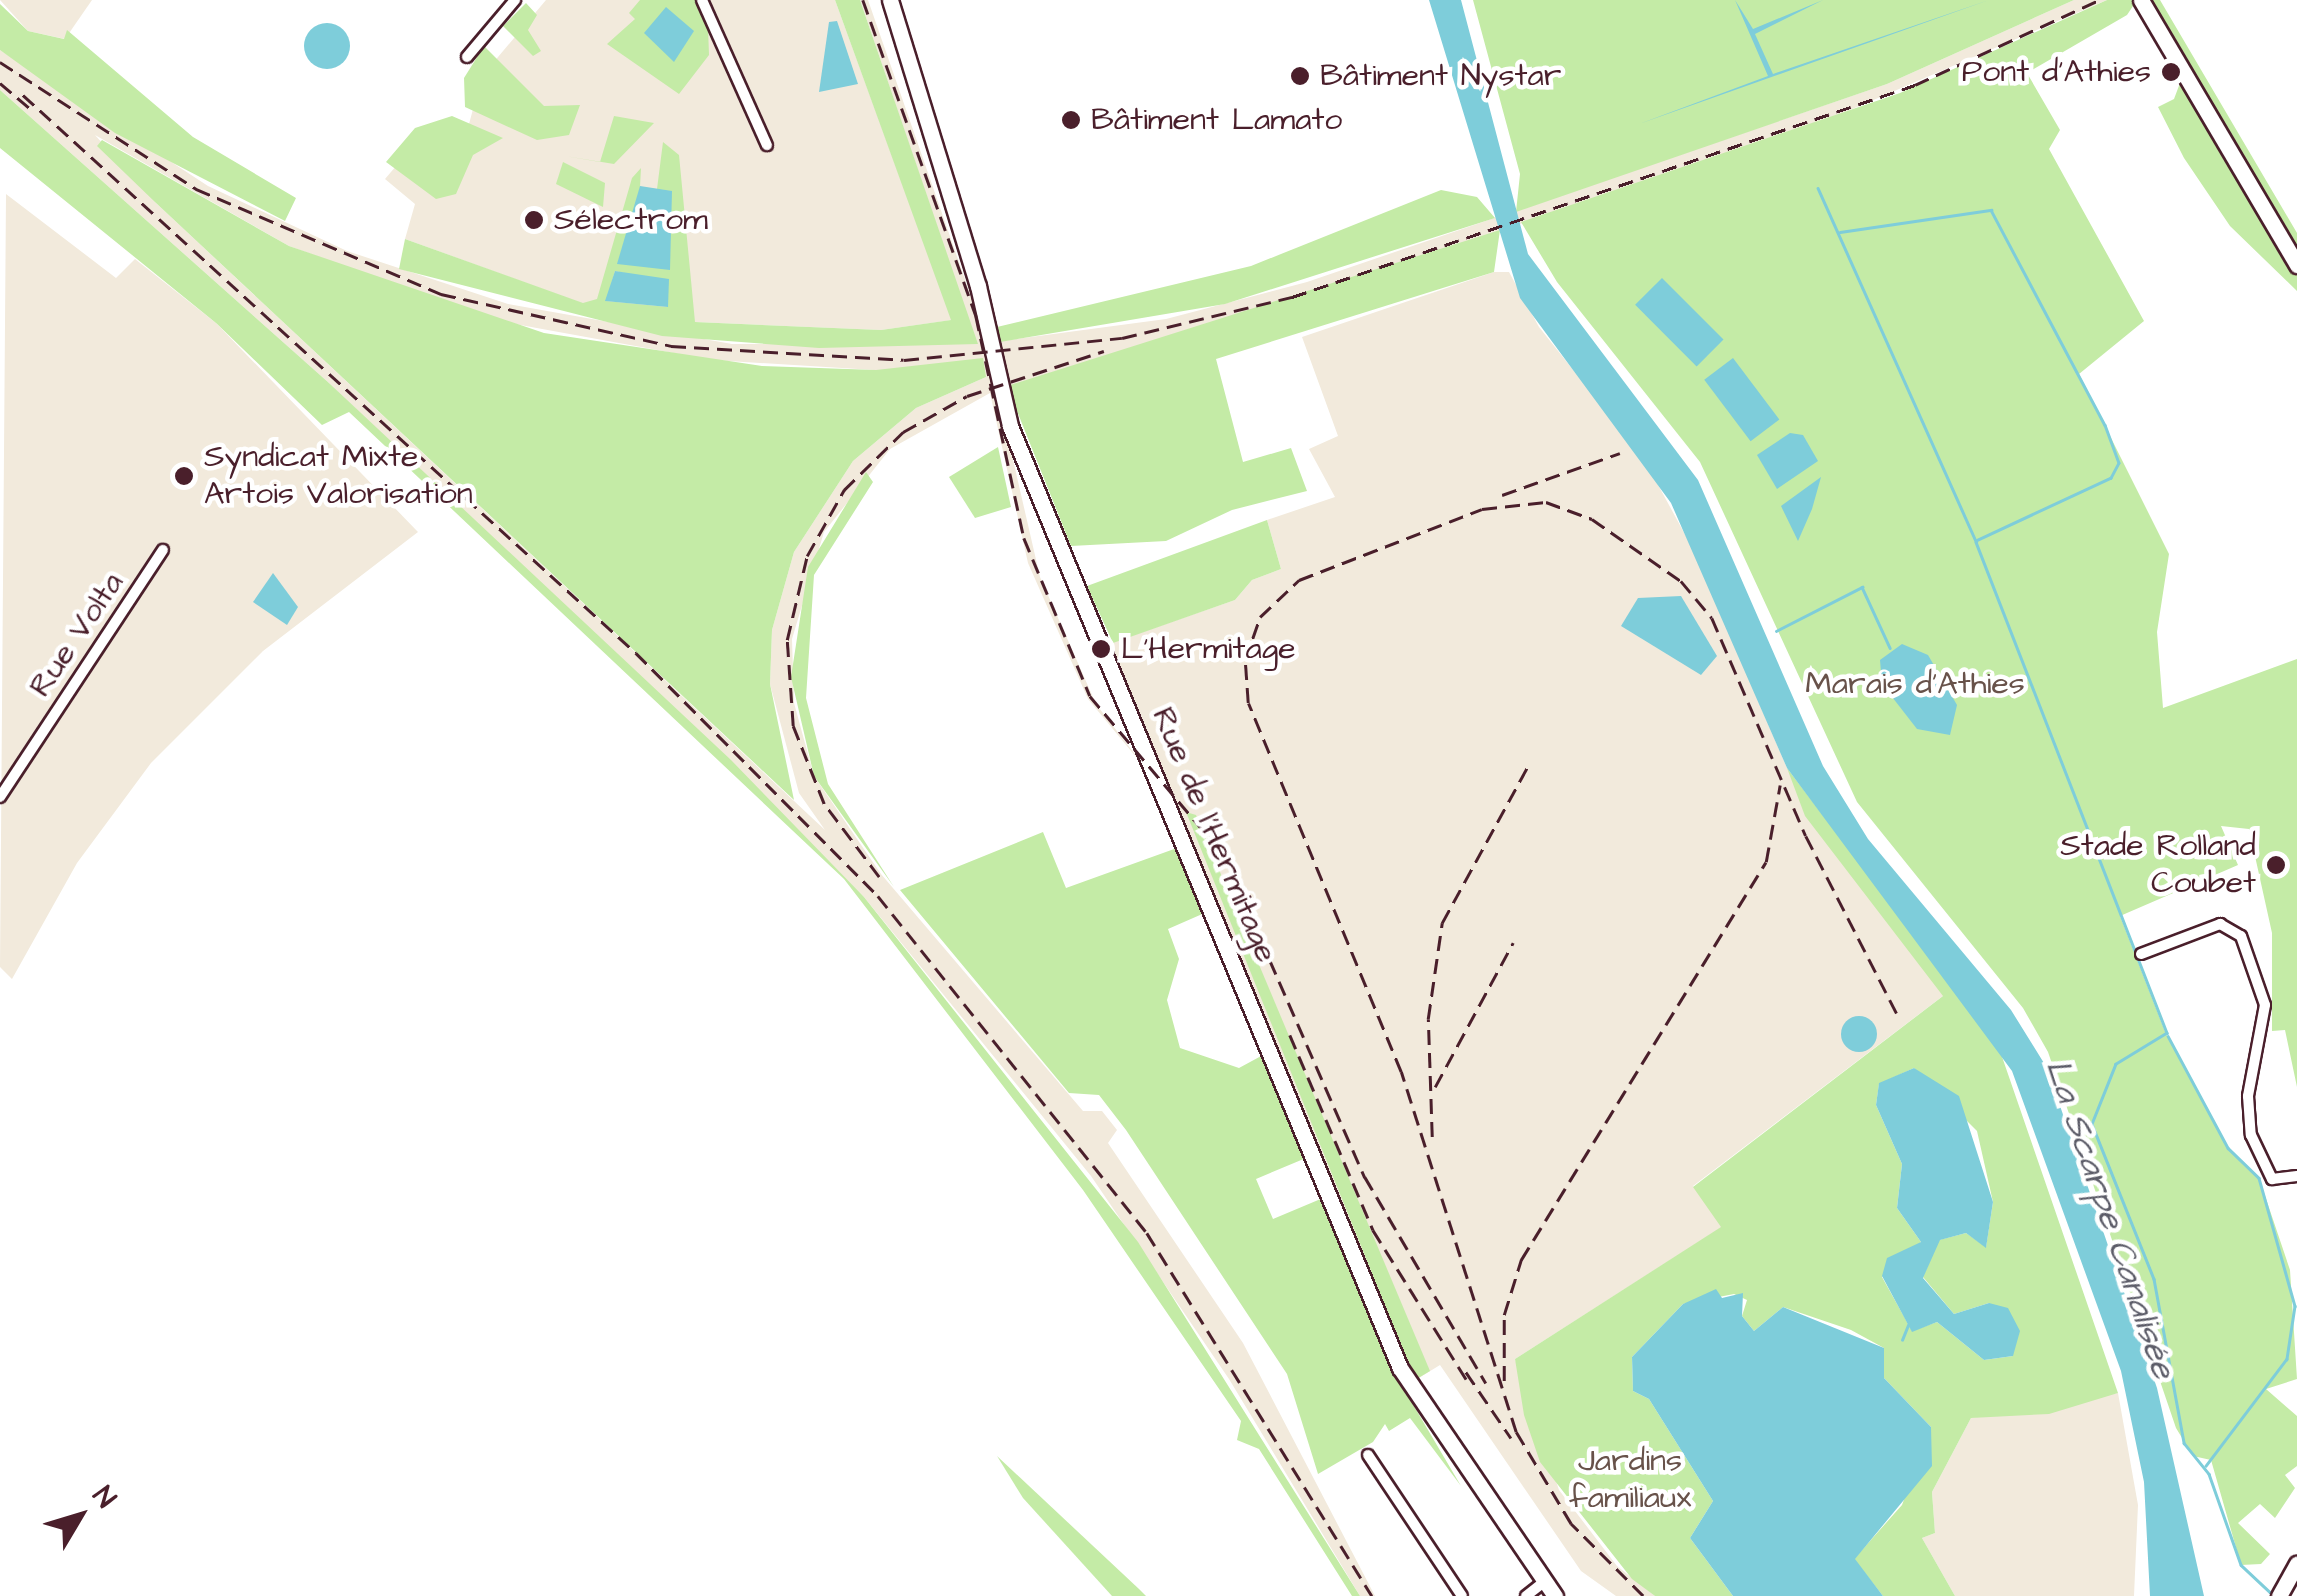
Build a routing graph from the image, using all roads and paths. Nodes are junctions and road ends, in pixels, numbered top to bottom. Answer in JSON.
{"nodes":[{"id":1,"x":515,"y":0,"type":"edge"},
{"id":2,"x":702,"y":0,"type":"edge"},
{"id":3,"x":890,"y":0,"type":"edge"},
{"id":4,"x":2141,"y":0,"type":"edge"},
{"id":5,"x":468,"y":56,"type":"dead end"},
{"id":6,"x":767,"y":145,"type":"dead end"},
{"id":7,"x":2293,"y":260,"type":"edge"},
{"id":8,"x":162,"y":550,"type":"dead end"},
{"id":9,"x":0,"y":797,"type":"edge"},
{"id":10,"x":2142,"y":954,"type":"dead end"},
{"id":11,"x":2297,"y":1176,"type":"edge"},
{"id":12,"x":1368,"y":1454,"type":"dead end"},
{"id":13,"x":2297,"y":1564,"type":"edge"},
{"id":14,"x":1549,"y":1589,"type":"edge"},
{"id":15,"x":1462,"y":1596,"type":"edge"},
{"id":16,"x":1526,"y":1596,"type":"edge"},
{"id":17,"x":2279,"y":1596,"type":"edge"}],
"edges":[{"from":1,"to":5,"type":"street"},
{"from":2,"to":6,"type":"street"},
{"from":3,"to":14,"type":"street","name":"Rue de l'Hermitage"},
{"from":4,"to":7,"type":"street"},
{"from":8,"to":9,"type":"street","name":"Rue Volta"},
{"from":10,"to":11,"type":"street"},
{"from":12,"to":15,"type":"street"},
{"from":13,"to":17,"type":"street"},
{"from":14,"to":16,"type":"street"}]}
